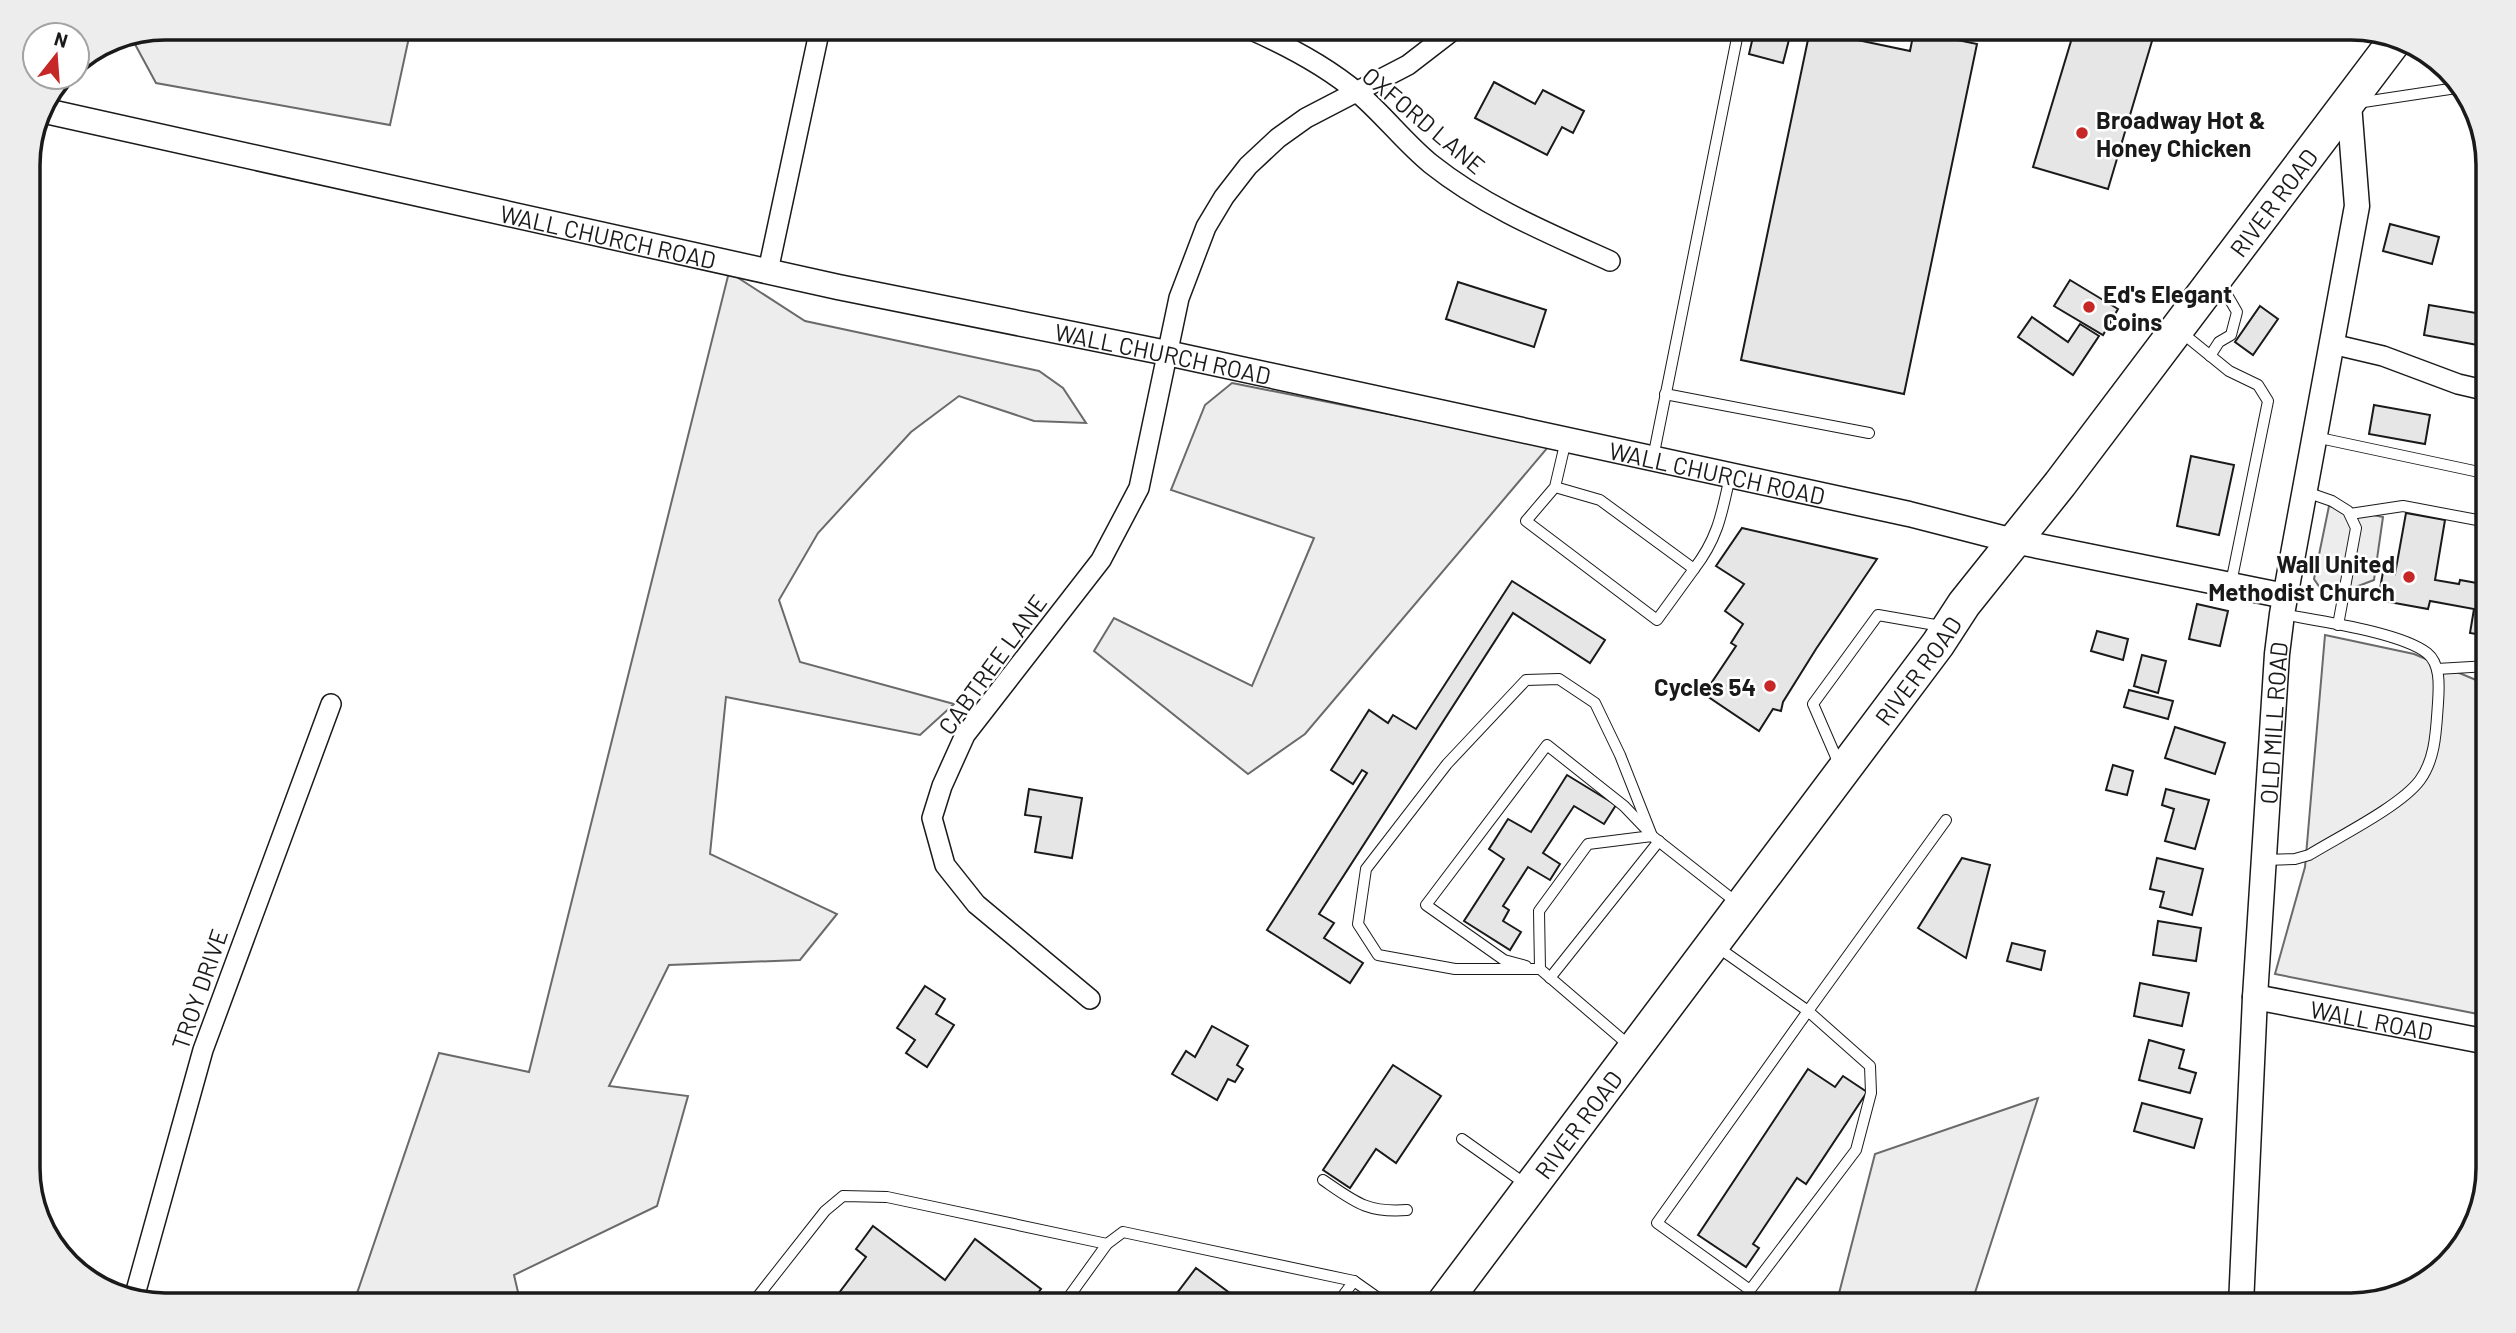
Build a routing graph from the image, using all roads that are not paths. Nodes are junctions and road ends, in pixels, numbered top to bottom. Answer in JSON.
{"nodes":[{"id":1,"x":1273,"y":40,"type":"edge"},
{"id":2,"x":1440,"y":40,"type":"edge"},
{"id":3,"x":1737,"y":40,"type":"edge"},
{"id":4,"x":817,"y":41,"type":"edge"},
{"id":5,"x":2387,"y":46,"type":"edge"},
{"id":6,"x":2450,"y":89,"type":"edge"},
{"id":7,"x":1357,"y":92,"type":"junction"},
{"id":8,"x":2349,"y":104,"type":"junction"},
{"id":9,"x":53,"y":113,"type":"edge"},
{"id":10,"x":1610,"y":261,"type":"dead end"},
{"id":11,"x":768,"y":271,"type":"junction"},
{"id":12,"x":2216,"y":275,"type":"junction"},
{"id":13,"x":2176,"y":328,"type":"junction"},
{"id":14,"x":2332,"y":344,"type":"junction"},
{"id":15,"x":1167,"y":353,"type":"junction"},
{"id":16,"x":2210,"y":356,"type":"junction"},
{"id":17,"x":2475,"y":388,"type":"edge"},
{"id":18,"x":1665,"y":394,"type":"junction"},
{"id":19,"x":1869,"y":433,"type":"dead end"},
{"id":20,"x":2315,"y":437,"type":"junction"},
{"id":21,"x":1566,"y":440,"type":"junction"},
{"id":22,"x":1653,"y":459,"type":"junction"},
{"id":23,"x":2475,"y":471,"type":"edge"},
{"id":24,"x":1731,"y":475,"type":"junction"},
{"id":25,"x":1555,"y":487,"type":"junction"},
{"id":26,"x":2304,"y":492,"type":"junction"},
{"id":27,"x":2350,"y":514,"type":"junction"},
{"id":28,"x":2475,"y":520,"type":"edge"},
{"id":29,"x":2014,"y":541,"type":"junction"},
{"id":30,"x":1694,"y":569,"type":"junction"},
{"id":31,"x":2231,"y":584,"type":"junction"},
{"id":32,"x":2283,"y":605,"type":"junction"},
{"id":33,"x":2337,"y":625,"type":"junction"},
{"id":34,"x":1949,"y":628,"type":"junction"},
{"id":35,"x":2476,"y":667,"type":"edge"},
{"id":36,"x":2437,"y":669,"type":"junction"},
{"id":37,"x":331,"y":704,"type":"dead end"},
{"id":38,"x":1842,"y":772,"type":"junction"},
{"id":39,"x":1947,"y":820,"type":"dead end"},
{"id":40,"x":1656,"y":838,"type":"junction"},
{"id":41,"x":2264,"y":860,"type":"junction"},
{"id":42,"x":1741,"y":906,"type":"junction"},
{"id":43,"x":1713,"y":943,"type":"junction"},
{"id":44,"x":1540,"y":970,"type":"junction"},
{"id":45,"x":1550,"y":978,"type":"junction"},
{"id":46,"x":2255,"y":997,"type":"junction"},
{"id":47,"x":1090,"y":999,"type":"dead end"},
{"id":48,"x":1808,"y":1012,"type":"junction"},
{"id":49,"x":2476,"y":1040,"type":"edge"},
{"id":50,"x":1634,"y":1050,"type":"junction"},
{"id":51,"x":1462,"y":1139,"type":"dead end"},
{"id":52,"x":1323,"y":1180,"type":"dead end"},
{"id":53,"x":1530,"y":1188,"type":"junction"},
{"id":54,"x":1407,"y":1210,"type":"dead end"},
{"id":55,"x":1107,"y":1244,"type":"junction"},
{"id":56,"x":1354,"y":1280,"type":"junction"},
{"id":57,"x":136,"y":1289,"type":"edge"},
{"id":58,"x":760,"y":1293,"type":"edge"},
{"id":59,"x":1072,"y":1293,"type":"edge"},
{"id":60,"x":1345,"y":1293,"type":"edge"},
{"id":61,"x":1372,"y":1293,"type":"edge"},
{"id":62,"x":1451,"y":1293,"type":"edge"},
{"id":63,"x":2242,"y":1293,"type":"edge"}],
"edges":[{"from":1,"to":7,"type":"street","name":"OXFORD LANE"},
{"from":2,"to":7,"type":"street","name":"CABTREE LANE"},
{"from":3,"to":18,"type":"lane"},
{"from":4,"to":11,"type":"street"},
{"from":5,"to":8,"type":"highway","name":"RIVER ROAD"},
{"from":6,"to":8,"type":"lane"},
{"from":7,"to":10,"type":"street","name":"OXFORD LANE"},
{"from":7,"to":15,"type":"street","name":"CABTREE LANE"},
{"from":8,"to":12,"type":"highway","name":"RIVER ROAD"},
{"from":8,"to":14,"type":"street","name":"OLD MILL ROAD"},
{"from":9,"to":11,"type":"street","name":"WALL CHURCH ROAD"},
{"from":11,"to":15,"type":"street","name":"WALL CHURCH ROAD"},
{"from":12,"to":13,"type":"highway","name":"RIVER ROAD"},
{"from":12,"to":16,"type":"lane"},
{"from":13,"to":16,"type":"lane"},
{"from":13,"to":29,"type":"highway","name":"RIVER ROAD"},
{"from":14,"to":17,"type":"street"},
{"from":14,"to":20,"type":"street","name":"OLD MILL ROAD"},
{"from":15,"to":21,"type":"street","name":"WALL CHURCH ROAD"},
{"from":15,"to":47,"type":"street","name":"CABTREE LANE"},
{"from":16,"to":31,"type":"lane"},
{"from":18,"to":19,"type":"lane"},
{"from":18,"to":22,"type":"lane"},
{"from":20,"to":23,"type":"lane"},
{"from":20,"to":26,"type":"street","name":"OLD MILL ROAD"},
{"from":21,"to":22,"type":"street","name":"WALL CHURCH ROAD"},
{"from":21,"to":25,"type":"lane"},
{"from":22,"to":24,"type":"street","name":"WALL CHURCH ROAD"},
{"from":24,"to":29,"type":"street","name":"WALL CHURCH ROAD"},
{"from":24,"to":30,"type":"lane"},
{"from":25,"to":30,"type":"lane"},
{"from":25,"to":30,"type":"lane"},
{"from":26,"to":27,"type":"lane"},
{"from":26,"to":32,"type":"street","name":"OLD MILL ROAD"},
{"from":27,"to":28,"type":"lane"},
{"from":27,"to":33,"type":"lane"},
{"from":29,"to":31,"type":"street","name":"WALL CHURCH ROAD"},
{"from":29,"to":34,"type":"highway","name":"RIVER ROAD"},
{"from":31,"to":32,"type":"street","name":"WALL CHURCH ROAD"},
{"from":32,"to":33,"type":"lane"},
{"from":32,"to":41,"type":"street","name":"OLD MILL ROAD"},
{"from":33,"to":36,"type":"lane"},
{"from":34,"to":38,"type":"highway","name":"RIVER ROAD"},
{"from":34,"to":38,"type":"lane"},
{"from":35,"to":36,"type":"lane"},
{"from":36,"to":41,"type":"lane"},
{"from":37,"to":57,"type":"street","name":"TROY DRIVE"},
{"from":38,"to":42,"type":"highway","name":"RIVER ROAD"},
{"from":39,"to":48,"type":"lane"},
{"from":40,"to":42,"type":"lane"},
{"from":40,"to":44,"type":"lane"},
{"from":40,"to":44,"type":"lane"},
{"from":40,"to":44,"type":"lane"},
{"from":40,"to":45,"type":"lane"},
{"from":41,"to":46,"type":"street","name":"OLD MILL ROAD"},
{"from":42,"to":43,"type":"highway","name":"RIVER ROAD"},
{"from":43,"to":48,"type":"lane"},
{"from":43,"to":50,"type":"highway","name":"RIVER ROAD"},
{"from":44,"to":45,"type":"lane"},
{"from":45,"to":50,"type":"lane"},
{"from":46,"to":49,"type":"street","name":"WALL ROAD"},
{"from":46,"to":63,"type":"street","name":"OLD MILL ROAD"},
{"from":48,"to":48,"type":"lane"},
{"from":50,"to":53,"type":"highway","name":"RIVER ROAD"},
{"from":51,"to":53,"type":"lane"},
{"from":52,"to":54,"type":"lane"},
{"from":53,"to":62,"type":"highway","name":"RIVER ROAD"},
{"from":55,"to":56,"type":"lane"},
{"from":55,"to":58,"type":"lane"},
{"from":55,"to":59,"type":"lane"},
{"from":56,"to":60,"type":"lane"},
{"from":56,"to":61,"type":"lane"}]}
